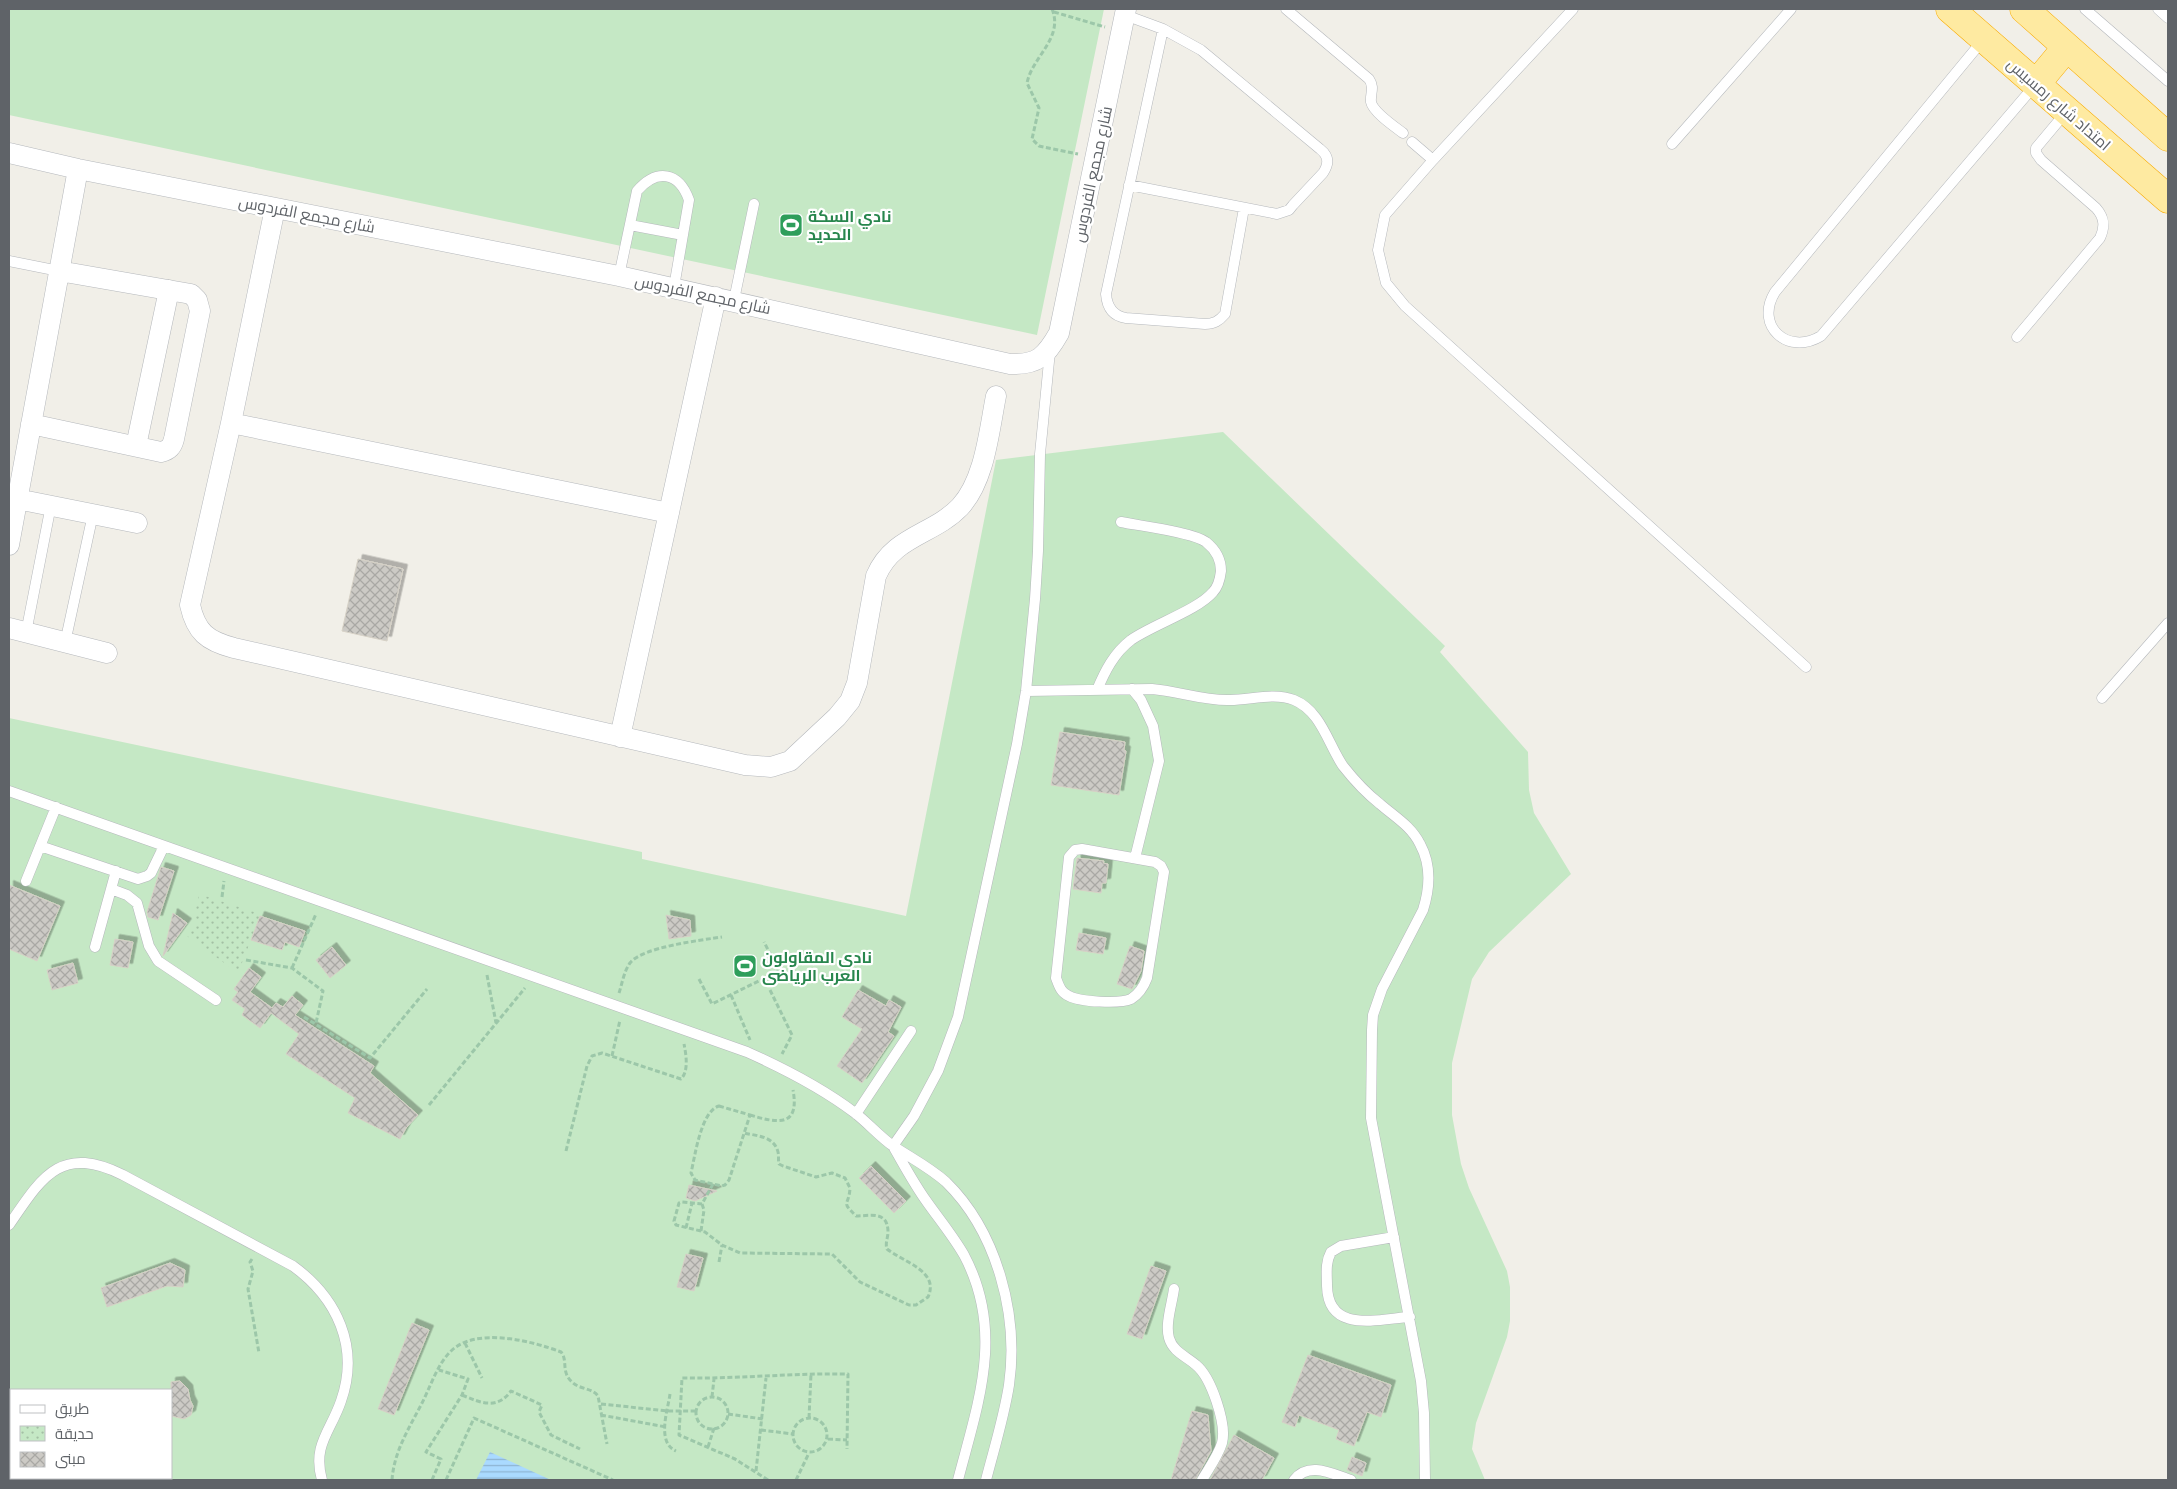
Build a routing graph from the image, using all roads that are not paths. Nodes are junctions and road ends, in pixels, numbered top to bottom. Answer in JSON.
{"nodes":[{"id":1,"x":1286,"y":9,"type":"edge"},
{"id":2,"x":1573,"y":9,"type":"edge"},
{"id":3,"x":1791,"y":9,"type":"edge"},
{"id":4,"x":1950,"y":9,"type":"edge"},
{"id":5,"x":2024,"y":9,"type":"edge"},
{"id":6,"x":2085,"y":9,"type":"edge"},
{"id":7,"x":2158,"y":9,"type":"edge"},
{"id":8,"x":1124,"y":18,"type":"edge"},
{"id":9,"x":2168,"y":18,"type":"edge"},
{"id":10,"x":1163,"y":29,"type":"junction"},
{"id":11,"x":1984,"y":39,"type":"junction"},
{"id":12,"x":2066,"y":48,"type":"junction"},
{"id":13,"x":2168,"y":81,"type":"edge"},
{"id":14,"x":2036,"y":84,"type":"junction"},
{"id":15,"x":2068,"y":111,"type":"junction"},
{"id":16,"x":1403,"y":133,"type":"dead end"},
{"id":17,"x":2168,"y":137,"type":"edge"},
{"id":18,"x":1412,"y":142,"type":"dead end"},
{"id":19,"x":1672,"y":144,"type":"dead end"},
{"id":20,"x":9,"y":153,"type":"edge"},
{"id":21,"x":1433,"y":160,"type":"junction"},
{"id":22,"x":78,"y":169,"type":"junction"},
{"id":23,"x":1130,"y":185,"type":"junction"},
{"id":24,"x":2168,"y":199,"type":"edge"},
{"id":25,"x":754,"y":204,"type":"dead end"},
{"id":26,"x":275,"y":208,"type":"junction"},
{"id":27,"x":1244,"y":208,"type":"junction"},
{"id":28,"x":630,"y":225,"type":"junction"},
{"id":29,"x":683,"y":235,"type":"junction"},
{"id":30,"x":9,"y":261,"type":"edge"},
{"id":31,"x":59,"y":271,"type":"junction"},
{"id":32,"x":619,"y":276,"type":"junction"},
{"id":33,"x":674,"y":287,"type":"junction"},
{"id":34,"x":169,"y":290,"type":"junction"},
{"id":35,"x":725,"y":299,"type":"junction"},
{"id":36,"x":2017,"y":336,"type":"dead end"},
{"id":37,"x":1050,"y":348,"type":"junction"},
{"id":38,"x":996,"y":396,"type":"dead end"},
{"id":39,"x":231,"y":423,"type":"junction"},
{"id":40,"x":31,"y":424,"type":"junction"},
{"id":41,"x":136,"y":446,"type":"junction"},
{"id":42,"x":17,"y":499,"type":"junction"},
{"id":43,"x":51,"y":505,"type":"junction"},
{"id":44,"x":669,"y":513,"type":"junction"},
{"id":45,"x":93,"y":514,"type":"junction"},
{"id":46,"x":1121,"y":522,"type":"dead end"},
{"id":47,"x":137,"y":523,"type":"dead end"},
{"id":48,"x":9,"y":544,"type":"edge"},
{"id":49,"x":2168,"y":623,"type":"edge"},
{"id":50,"x":17,"y":630,"type":"edge"},
{"id":51,"x":65,"y":643,"type":"junction"},
{"id":52,"x":107,"y":653,"type":"dead end"},
{"id":53,"x":1806,"y":666,"type":"dead end"},
{"id":54,"x":1132,"y":689,"type":"junction"},
{"id":55,"x":1097,"y":690,"type":"junction"},
{"id":56,"x":1026,"y":691,"type":"junction"},
{"id":57,"x":2102,"y":698,"type":"dead end"},
{"id":58,"x":620,"y":737,"type":"junction"},
{"id":59,"x":9,"y":791,"type":"edge"},
{"id":60,"x":56,"y":807,"type":"junction"},
{"id":61,"x":40,"y":846,"type":"junction"},
{"id":62,"x":164,"y":846,"type":"junction"},
{"id":63,"x":1135,"y":858,"type":"junction"},
{"id":64,"x":116,"y":871,"type":"junction"},
{"id":65,"x":26,"y":881,"type":"dead end"},
{"id":66,"x":111,"y":889,"type":"junction"},
{"id":67,"x":95,"y":947,"type":"dead end"},
{"id":68,"x":216,"y":1000,"type":"dead end"},
{"id":69,"x":911,"y":1031,"type":"dead end"},
{"id":70,"x":856,"y":1114,"type":"junction"},
{"id":71,"x":893,"y":1146,"type":"junction"},
{"id":72,"x":9,"y":1225,"type":"edge"},
{"id":73,"x":1394,"y":1237,"type":"junction"},
{"id":74,"x":1174,"y":1289,"type":"dead end"},
{"id":75,"x":1410,"y":1317,"type":"junction"},
{"id":76,"x":322,"y":1480,"type":"edge"},
{"id":77,"x":958,"y":1480,"type":"edge"},
{"id":78,"x":986,"y":1480,"type":"edge"},
{"id":79,"x":1202,"y":1480,"type":"edge"},
{"id":80,"x":1294,"y":1480,"type":"edge"},
{"id":81,"x":1351,"y":1480,"type":"edge"},
{"id":82,"x":1425,"y":1480,"type":"edge"}],
"edges":[{"from":1,"to":16,"type":"lane"},
{"from":2,"to":21,"type":"lane"},
{"from":3,"to":19,"type":"lane"},
{"from":4,"to":11,"type":"highway","name":"امتداد شارع رمسيس"},
{"from":5,"to":12,"type":"highway"},
{"from":6,"to":13,"type":"lane"},
{"from":7,"to":9,"type":"lane"},
{"from":8,"to":10,"type":"lane"},
{"from":8,"to":37,"type":"street","name":"شارع مجمع الفردوس"},
{"from":10,"to":23,"type":"lane"},
{"from":10,"to":27,"type":"lane"},
{"from":11,"to":14,"type":"highway","name":"امتداد شارع رمسيس"},
{"from":11,"to":14,"type":"lane"},
{"from":12,"to":14,"type":"highway"},
{"from":12,"to":17,"type":"highway"},
{"from":14,"to":15,"type":"highway","name":"امتداد شارع رمسيس"},
{"from":15,"to":24,"type":"highway","name":"امتداد شارع رمسيس"},
{"from":15,"to":36,"type":"lane"},
{"from":18,"to":21,"type":"lane"},
{"from":20,"to":22,"type":"street","name":"شارع مجمع الفردوس"},
{"from":21,"to":53,"type":"lane"},
{"from":22,"to":26,"type":"street","name":"شارع مجمع الفردوس"},
{"from":22,"to":31,"type":"street"},
{"from":23,"to":27,"type":"lane"},
{"from":23,"to":27,"type":"lane"},
{"from":25,"to":35,"type":"lane"},
{"from":26,"to":32,"type":"street","name":"شارع مجمع الفردوس"},
{"from":26,"to":39,"type":"street"},
{"from":28,"to":29,"type":"lane"},
{"from":28,"to":29,"type":"lane"},
{"from":28,"to":32,"type":"lane"},
{"from":29,"to":33,"type":"lane"},
{"from":30,"to":31,"type":"lane"},
{"from":31,"to":34,"type":"street"},
{"from":31,"to":40,"type":"street"},
{"from":32,"to":33,"type":"street","name":"شارع مجمع الفردوس"},
{"from":33,"to":35,"type":"street","name":"شارع مجمع الفردوس"},
{"from":34,"to":41,"type":"street"},
{"from":34,"to":41,"type":"street"},
{"from":35,"to":37,"type":"street","name":"شارع مجمع الفردوس"},
{"from":35,"to":44,"type":"street"},
{"from":37,"to":56,"type":"lane"},
{"from":38,"to":58,"type":"street"},
{"from":39,"to":44,"type":"street"},
{"from":39,"to":58,"type":"street"},
{"from":40,"to":41,"type":"street"},
{"from":40,"to":42,"type":"street"},
{"from":42,"to":43,"type":"street"},
{"from":42,"to":48,"type":"street"},
{"from":43,"to":45,"type":"street"},
{"from":43,"to":50,"type":"lane"},
{"from":44,"to":58,"type":"street"},
{"from":45,"to":47,"type":"street"},
{"from":45,"to":51,"type":"lane"},
{"from":46,"to":55,"type":"lane"},
{"from":49,"to":57,"type":"lane"},
{"from":50,"to":51,"type":"street"},
{"from":51,"to":52,"type":"street"},
{"from":54,"to":55,"type":"lane"},
{"from":54,"to":63,"type":"lane"},
{"from":54,"to":73,"type":"lane"},
{"from":55,"to":56,"type":"lane"},
{"from":56,"to":71,"type":"lane"},
{"from":59,"to":60,"type":"lane"},
{"from":60,"to":61,"type":"lane"},
{"from":60,"to":62,"type":"lane"},
{"from":61,"to":64,"type":"lane"},
{"from":61,"to":65,"type":"lane"},
{"from":62,"to":64,"type":"lane"},
{"from":62,"to":70,"type":"lane"},
{"from":63,"to":63,"type":"lane"},
{"from":64,"to":66,"type":"lane"},
{"from":66,"to":67,"type":"lane"},
{"from":66,"to":68,"type":"lane"},
{"from":69,"to":70,"type":"lane"},
{"from":70,"to":71,"type":"lane"},
{"from":71,"to":77,"type":"lane"},
{"from":71,"to":78,"type":"lane"},
{"from":72,"to":76,"type":"lane"},
{"from":73,"to":75,"type":"lane"},
{"from":73,"to":75,"type":"lane"},
{"from":74,"to":79,"type":"lane"},
{"from":75,"to":82,"type":"lane"},
{"from":80,"to":81,"type":"lane"}]}
